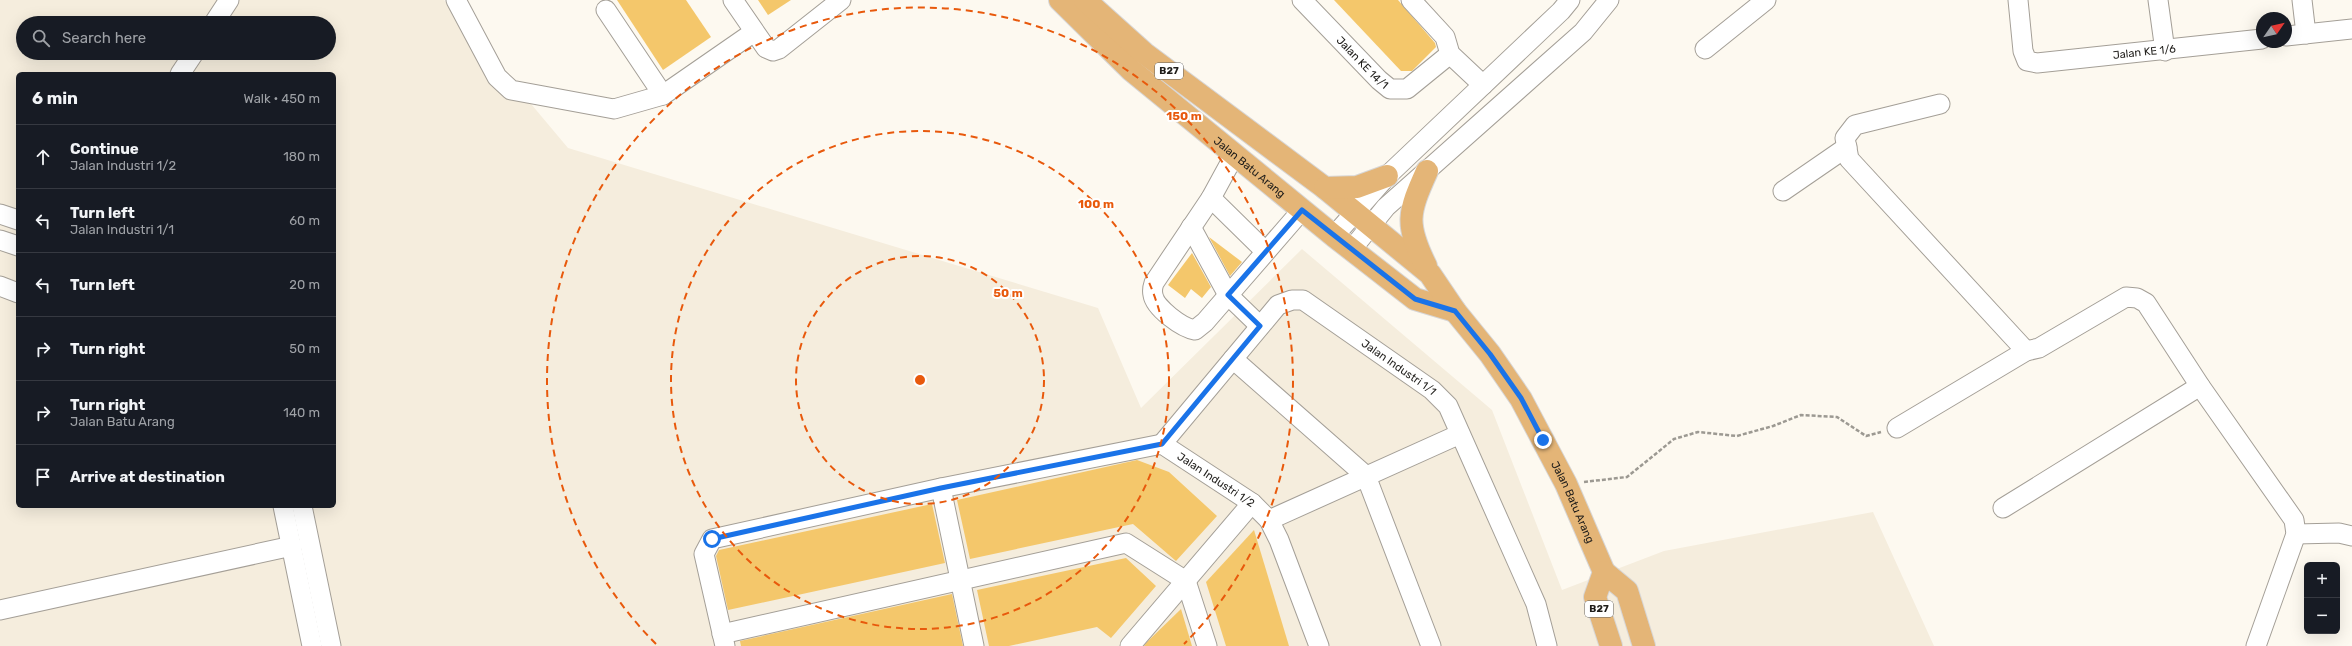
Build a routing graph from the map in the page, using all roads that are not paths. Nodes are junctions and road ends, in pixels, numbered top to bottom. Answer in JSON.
{"nodes":[{"id":1,"x":229,"y":0,"type":"edge"},
{"id":2,"x":456,"y":0,"type":"edge"},
{"id":3,"x":733,"y":0,"type":"edge"},
{"id":4,"x":841,"y":0,"type":"edge"},
{"id":5,"x":1060,"y":0,"type":"edge"},
{"id":6,"x":1085,"y":0,"type":"edge"},
{"id":7,"x":1302,"y":0,"type":"edge"},
{"id":8,"x":1411,"y":0,"type":"edge"},
{"id":9,"x":1570,"y":0,"type":"edge"},
{"id":10,"x":1609,"y":0,"type":"edge"},
{"id":11,"x":1766,"y":0,"type":"edge"},
{"id":12,"x":2018,"y":0,"type":"edge"},
{"id":13,"x":2158,"y":0,"type":"edge"},
{"id":14,"x":2302,"y":0,"type":"edge"},
{"id":15,"x":606,"y":10,"type":"dead end"},
{"id":16,"x":219,"y":16,"type":"edge"},
{"id":17,"x":2352,"y":29,"type":"edge"},
{"id":18,"x":754,"y":32,"type":"junction"},
{"id":19,"x":2306,"y":34,"type":"junction"},
{"id":20,"x":2292,"y":35,"type":"edge"},
{"id":21,"x":2256,"y":40,"type":"edge"},
{"id":22,"x":1706,"y":49,"type":"dead end"},
{"id":23,"x":2165,"y":51,"type":"junction"},
{"id":24,"x":1450,"y":54,"type":"junction"},
{"id":25,"x":189,"y":60,"type":"edge"},
{"id":26,"x":181,"y":72,"type":"edge"},
{"id":27,"x":1483,"y":85,"type":"junction"},
{"id":28,"x":663,"y":95,"type":"junction"},
{"id":29,"x":1940,"y":104,"type":"dead end"},
{"id":30,"x":1847,"y":147,"type":"junction"},
{"id":31,"x":1235,"y":154,"type":"junction"},
{"id":32,"x":1427,"y":171,"type":"junction"},
{"id":33,"x":1387,"y":176,"type":"junction"},
{"id":34,"x":1325,"y":188,"type":"junction"},
{"id":35,"x":1783,"y":191,"type":"dead end"},
{"id":36,"x":1211,"y":198,"type":"junction"},
{"id":37,"x":1302,"y":210,"type":"junction"},
{"id":38,"x":1355,"y":211,"type":"junction"},
{"id":39,"x":0,"y":214,"type":"edge"},
{"id":40,"x":16,"y":219,"type":"edge"},
{"id":41,"x":1372,"y":225,"type":"junction"},
{"id":42,"x":1191,"y":227,"type":"junction"},
{"id":43,"x":1334,"y":236,"type":"junction"},
{"id":44,"x":0,"y":240,"type":"edge"},
{"id":45,"x":16,"y":245,"type":"edge"},
{"id":46,"x":1352,"y":249,"type":"junction"},
{"id":47,"x":1265,"y":251,"type":"junction"},
{"id":48,"x":1430,"y":274,"type":"junction"},
{"id":49,"x":0,"y":286,"type":"edge"},
{"id":50,"x":16,"y":292,"type":"edge"},
{"id":51,"x":1228,"y":295,"type":"junction"},
{"id":52,"x":1455,"y":311,"type":"junction"},
{"id":53,"x":1260,"y":326,"type":"junction"},
{"id":54,"x":2026,"y":351,"type":"junction"},
{"id":55,"x":1233,"y":359,"type":"junction"},
{"id":56,"x":2200,"y":386,"type":"junction"},
{"id":57,"x":1897,"y":428,"type":"road end"},
{"id":58,"x":1460,"y":434,"type":"junction"},
{"id":59,"x":1162,"y":444,"type":"junction"},
{"id":60,"x":1366,"y":476,"type":"junction"},
{"id":61,"x":941,"y":488,"type":"junction"},
{"id":62,"x":1252,"y":503,"type":"junction"},
{"id":63,"x":284,"y":508,"type":"edge"},
{"id":64,"x":302,"y":508,"type":"edge"},
{"id":65,"x":2004,"y":508,"type":"dead end"},
{"id":66,"x":1269,"y":520,"type":"junction"},
{"id":67,"x":2296,"y":534,"type":"junction"},
{"id":68,"x":2352,"y":536,"type":"edge"},
{"id":69,"x":292,"y":546,"type":"junction"},
{"id":70,"x":1604,"y":572,"type":"junction"},
{"id":71,"x":960,"y":580,"type":"junction"},
{"id":72,"x":1186,"y":581,"type":"junction"},
{"id":73,"x":0,"y":610,"type":"edge"},
{"id":74,"x":723,"y":640,"type":"edge"},
{"id":75,"x":312,"y":646,"type":"edge"},
{"id":76,"x":331,"y":646,"type":"edge"},
{"id":77,"x":974,"y":646,"type":"edge"},
{"id":78,"x":1130,"y":646,"type":"edge"},
{"id":79,"x":1207,"y":646,"type":"edge"},
{"id":80,"x":1319,"y":646,"type":"edge"},
{"id":81,"x":1431,"y":646,"type":"edge"},
{"id":82,"x":1547,"y":646,"type":"edge"},
{"id":83,"x":1610,"y":646,"type":"edge"},
{"id":84,"x":1644,"y":646,"type":"edge"},
{"id":85,"x":2256,"y":646,"type":"edge"}],
"edges":[{"from":1,"to":16,"type":"street"},
{"from":2,"to":28,"type":"street"},
{"from":3,"to":18,"type":"street"},
{"from":4,"to":18,"type":"street"},
{"from":5,"to":31,"type":"main road","name":"Jalan Batu Arang","number":"B27"},
{"from":6,"to":34,"type":"main road","name":"Jalan Batu Arang","number":"B27"},
{"from":7,"to":24,"type":"street","name":"Jalan KE 14/1"},
{"from":8,"to":24,"type":"street"},
{"from":9,"to":27,"type":"street"},
{"from":10,"to":32,"type":"street"},
{"from":11,"to":22,"type":"street"},
{"from":12,"to":23,"type":"street","name":"Jalan KE 1/6"},
{"from":13,"to":23,"type":"street"},
{"from":14,"to":19,"type":"street"},
{"from":15,"to":28,"type":"street"},
{"from":17,"to":19,"type":"street"},
{"from":18,"to":28,"type":"street"},
{"from":19,"to":20,"type":"street"},
{"from":21,"to":23,"type":"street","name":"Jalan KE 1/6"},
{"from":24,"to":27,"type":"street"},
{"from":25,"to":26,"type":"street"},
{"from":27,"to":33,"type":"street"},
{"from":29,"to":30,"type":"street"},
{"from":30,"to":35,"type":"street"},
{"from":30,"to":54,"type":"street"},
{"from":31,"to":36,"type":"street"},
{"from":31,"to":37,"type":"main road","name":"Jalan Batu Arang","number":"B27"},
{"from":32,"to":41,"type":"street"},
{"from":32,"to":48,"type":"main road"},
{"from":33,"to":34,"type":"main road"},
{"from":33,"to":38,"type":"street"},
{"from":34,"to":38,"type":"main road","name":"Jalan Batu Arang","number":"B27"},
{"from":36,"to":42,"type":"street"},
{"from":36,"to":47,"type":"street"},
{"from":37,"to":43,"type":"main road","name":"Jalan Batu Arang","number":"B27"},
{"from":37,"to":47,"type":"street"},
{"from":38,"to":41,"type":"main road","name":"Jalan Batu Arang","number":"B27"},
{"from":38,"to":43,"type":"street"},
{"from":39,"to":40,"type":"street"},
{"from":41,"to":46,"type":"street"},
{"from":41,"to":48,"type":"main road","name":"Jalan Batu Arang","number":"B27"},
{"from":42,"to":51,"type":"street"},
{"from":42,"to":51,"type":"street"},
{"from":43,"to":46,"type":"main road","name":"Jalan Batu Arang","number":"B27"},
{"from":44,"to":45,"type":"street"},
{"from":46,"to":52,"type":"main road","name":"Jalan Batu Arang","number":"B27"},
{"from":47,"to":51,"type":"street"},
{"from":48,"to":52,"type":"main road","name":"Jalan Batu Arang","number":"B27"},
{"from":49,"to":50,"type":"street"},
{"from":51,"to":53,"type":"street"},
{"from":52,"to":70,"type":"main road","name":"Jalan Batu Arang","number":"B27"},
{"from":53,"to":55,"type":"street","name":"Jalan Industri 1/1"},
{"from":53,"to":58,"type":"street","name":"Jalan Industri 1/1"},
{"from":54,"to":56,"type":"street"},
{"from":54,"to":57,"type":"street"},
{"from":55,"to":59,"type":"street","name":"Jalan Industri 1/1"},
{"from":55,"to":60,"type":"street"},
{"from":56,"to":65,"type":"street"},
{"from":56,"to":67,"type":"street"},
{"from":58,"to":60,"type":"street"},
{"from":58,"to":82,"type":"street","name":"Jalan Industri 1/1"},
{"from":59,"to":61,"type":"street"},
{"from":59,"to":62,"type":"street","name":"Jalan Industri 1/2"},
{"from":60,"to":66,"type":"street"},
{"from":60,"to":81,"type":"street"},
{"from":61,"to":71,"type":"street"},
{"from":61,"to":74,"type":"street"},
{"from":62,"to":66,"type":"street","name":"Jalan Industri 1/2"},
{"from":62,"to":72,"type":"street"},
{"from":63,"to":69,"type":"street"},
{"from":64,"to":76,"type":"street"},
{"from":66,"to":80,"type":"street","name":"Jalan Industri 1/2"},
{"from":67,"to":68,"type":"street"},
{"from":67,"to":85,"type":"street"},
{"from":69,"to":73,"type":"street"},
{"from":69,"to":75,"type":"street"},
{"from":70,"to":83,"type":"main road","number":"B27"},
{"from":70,"to":84,"type":"main road"},
{"from":71,"to":72,"type":"street"},
{"from":71,"to":74,"type":"street"},
{"from":71,"to":77,"type":"street"},
{"from":72,"to":78,"type":"street"},
{"from":72,"to":79,"type":"street"}]}
